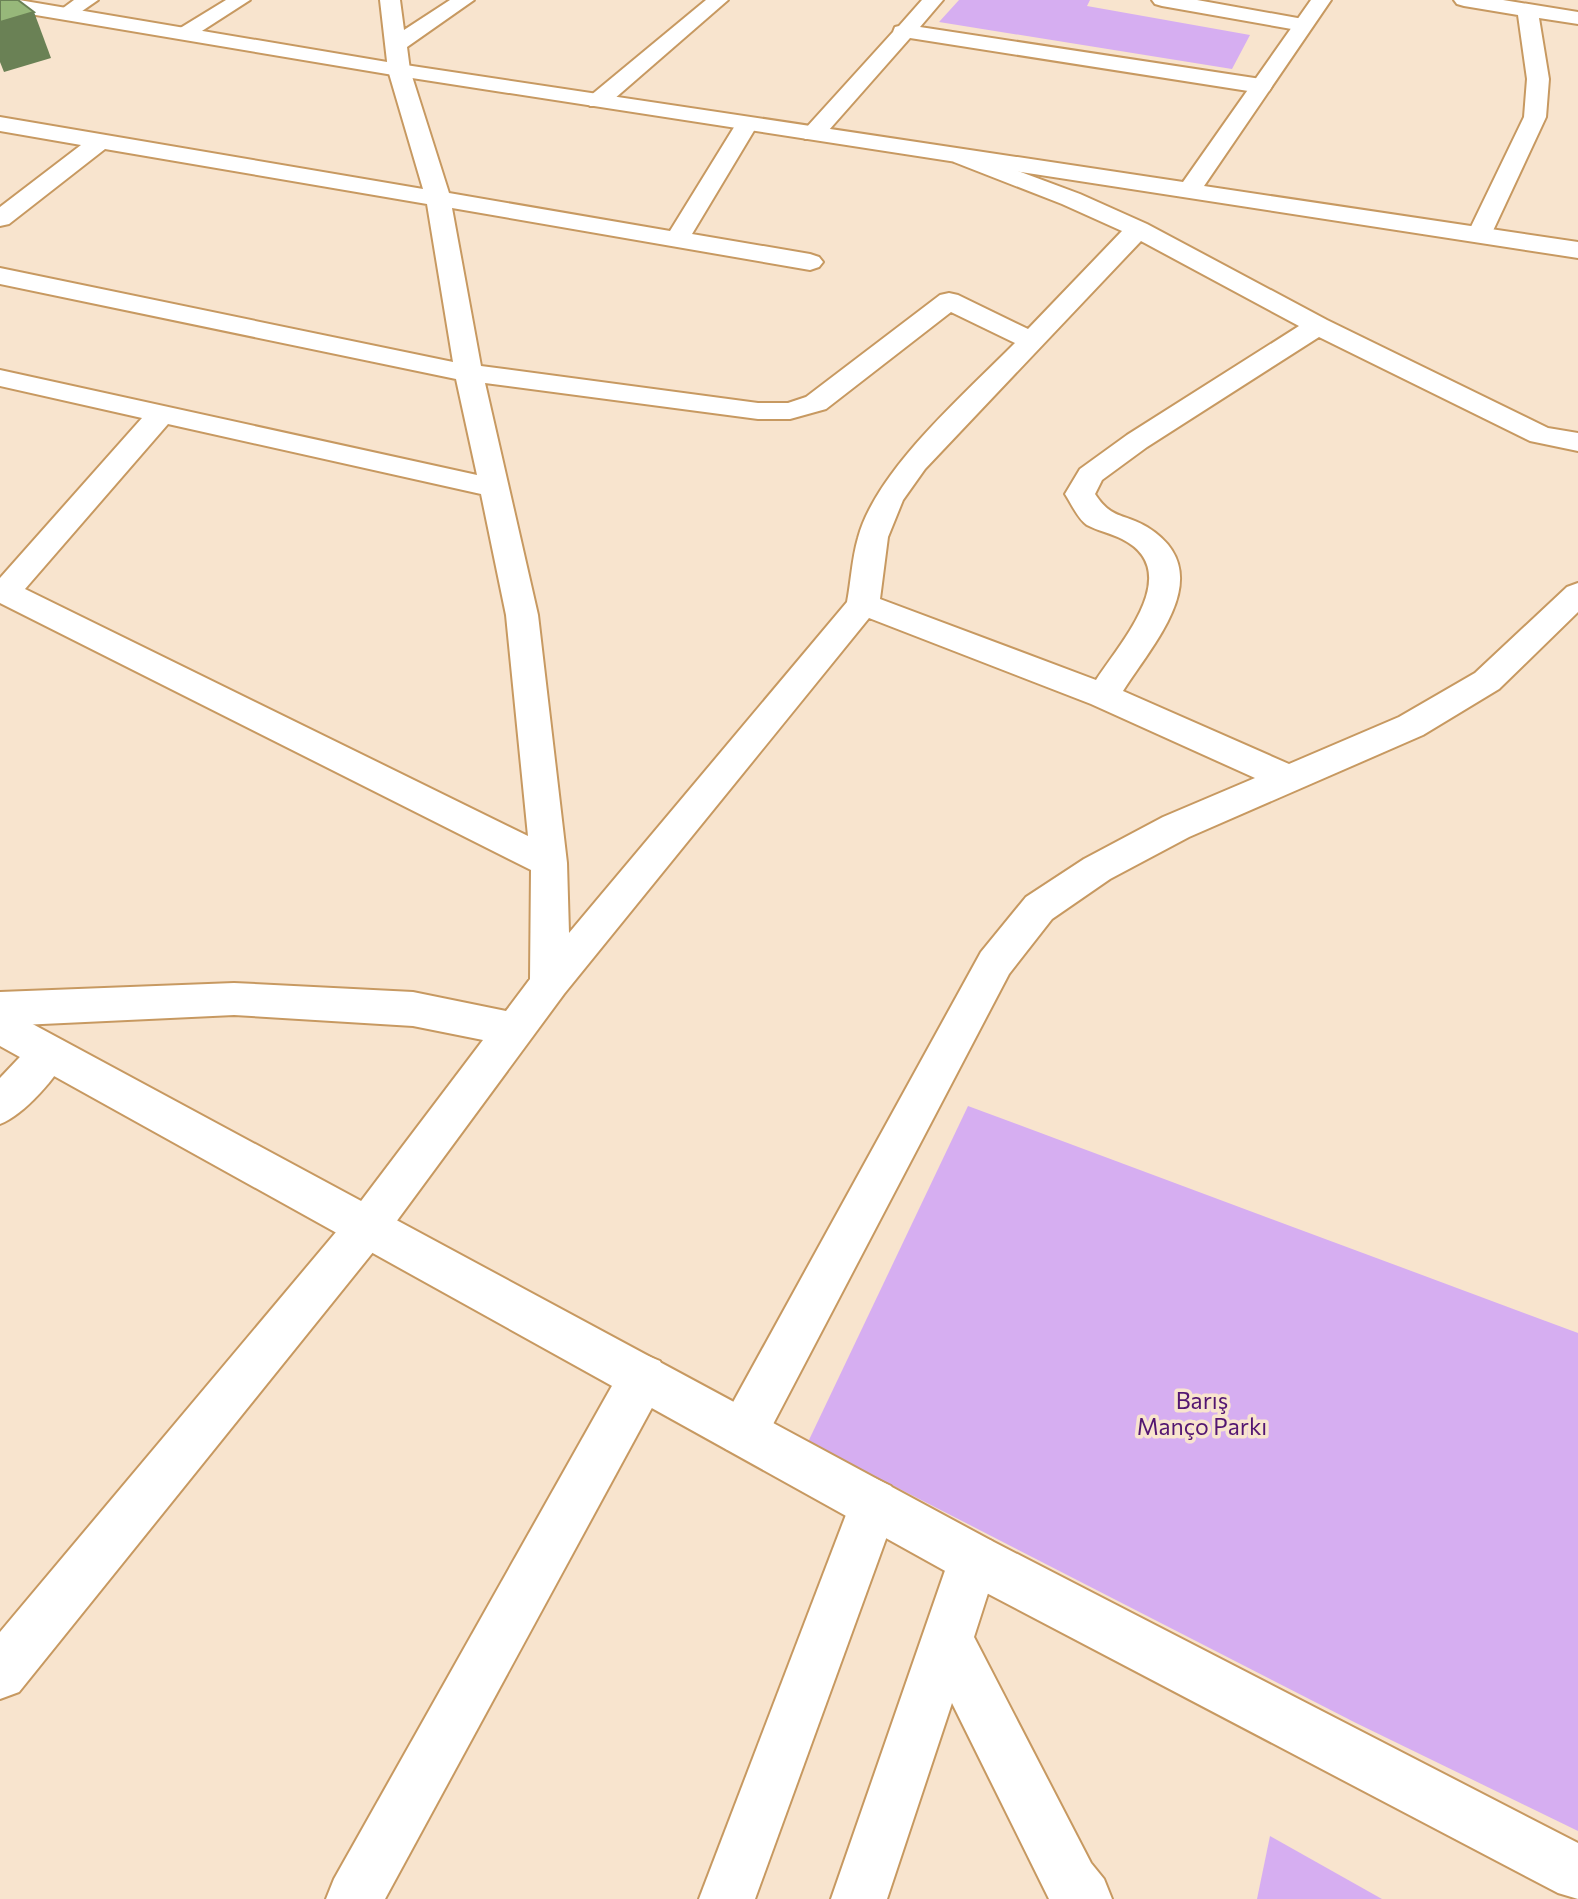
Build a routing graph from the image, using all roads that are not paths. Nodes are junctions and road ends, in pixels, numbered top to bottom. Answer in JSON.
{"nodes":[{"id":1,"x":88,"y":0,"type":"edge"},
{"id":2,"x":240,"y":0,"type":"edge"},
{"id":3,"x":390,"y":0,"type":"edge"},
{"id":4,"x":464,"y":0,"type":"edge"},
{"id":5,"x":719,"y":0,"type":"edge"},
{"id":6,"x":933,"y":0,"type":"edge"},
{"id":7,"x":1162,"y":0,"type":"edge"},
{"id":8,"x":1321,"y":0,"type":"edge"},
{"id":9,"x":1464,"y":0,"type":"edge"},
{"id":10,"x":0,"y":3,"type":"edge"},
{"id":11,"x":1528,"y":10,"type":"junction"},
{"id":12,"x":65,"y":14,"type":"junction"},
{"id":13,"x":1578,"y":18,"type":"edge"},
{"id":14,"x":1303,"y":25,"type":"junction"},
{"id":15,"x":902,"y":31,"type":"junction"},
{"id":16,"x":184,"y":34,"type":"junction"},
{"id":17,"x":398,"y":58,"type":"junction"},
{"id":18,"x":1261,"y":86,"type":"junction"},
{"id":19,"x":598,"y":101,"type":"junction"},
{"id":20,"x":0,"y":124,"type":"edge"},
{"id":21,"x":747,"y":124,"type":"junction"},
{"id":22,"x":813,"y":134,"type":"junction"},
{"id":23,"x":100,"y":141,"type":"junction"},
{"id":24,"x":962,"y":157,"type":"junction"},
{"id":25,"x":1188,"y":192,"type":"junction"},
{"id":26,"x":438,"y":198,"type":"junction"},
{"id":27,"x":0,"y":219,"type":"edge"},
{"id":28,"x":1138,"y":229,"type":"junction"},
{"id":29,"x":1479,"y":235,"type":"junction"},
{"id":30,"x":677,"y":239,"type":"junction"},
{"id":31,"x":1578,"y":250,"type":"edge"},
{"id":32,"x":810,"y":262,"type":"dead end"},
{"id":33,"x":0,"y":276,"type":"edge"},
{"id":34,"x":1318,"y":326,"type":"junction"},
{"id":35,"x":1033,"y":341,"type":"junction"},
{"id":36,"x":469,"y":373,"type":"junction"},
{"id":37,"x":0,"y":378,"type":"edge"},
{"id":38,"x":161,"y":414,"type":"junction"},
{"id":39,"x":1578,"y":442,"type":"edge"},
{"id":40,"x":494,"y":488,"type":"junction"},
{"id":41,"x":3,"y":591,"type":"edge"},
{"id":42,"x":1578,"y":594,"type":"edge"},
{"id":43,"x":863,"y":604,"type":"junction"},
{"id":44,"x":1103,"y":696,"type":"junction"},
{"id":45,"x":1288,"y":778,"type":"junction"},
{"id":46,"x":549,"y":863,"type":"junction"},
{"id":47,"x":550,"y":983,"type":"junction"},
{"id":48,"x":0,"y":1009,"type":"edge"},
{"id":49,"x":0,"y":1026,"type":"edge"},
{"id":50,"x":514,"y":1030,"type":"junction"},
{"id":51,"x":49,"y":1053,"type":"junction"},
{"id":52,"x":0,"y":1106,"type":"edge"},
{"id":53,"x":367,"y":1227,"type":"junction"},
{"id":54,"x":643,"y":1377,"type":"junction"},
{"id":55,"x":743,"y":1432,"type":"junction"},
{"id":56,"x":874,"y":1503,"type":"junction"},
{"id":57,"x":974,"y":1559,"type":"junction"},
{"id":58,"x":947,"y":1639,"type":"junction"},
{"id":59,"x":0,"y":1673,"type":"edge"},
{"id":60,"x":1578,"y":1873,"type":"edge"},
{"id":61,"x":354,"y":1899,"type":"edge"},
{"id":62,"x":727,"y":1899,"type":"edge"},
{"id":63,"x":859,"y":1899,"type":"edge"},
{"id":64,"x":1084,"y":1899,"type":"edge"}],
"edges":[{"from":1,"to":12,"type":"street"},
{"from":2,"to":16,"type":"street"},
{"from":3,"to":17,"type":"street"},
{"from":4,"to":17,"type":"street"},
{"from":5,"to":19,"type":"street"},
{"from":6,"to":15,"type":"street"},
{"from":7,"to":14,"type":"street"},
{"from":8,"to":14,"type":"street"},
{"from":9,"to":11,"type":"street"},
{"from":10,"to":12,"type":"street"},
{"from":11,"to":13,"type":"street"},
{"from":11,"to":29,"type":"street"},
{"from":12,"to":16,"type":"street"},
{"from":14,"to":18,"type":"street"},
{"from":15,"to":18,"type":"street"},
{"from":15,"to":22,"type":"street"},
{"from":16,"to":17,"type":"street"},
{"from":17,"to":19,"type":"street"},
{"from":17,"to":26,"type":"street"},
{"from":18,"to":25,"type":"street"},
{"from":19,"to":21,"type":"street"},
{"from":20,"to":23,"type":"street"},
{"from":21,"to":22,"type":"street"},
{"from":21,"to":30,"type":"street"},
{"from":22,"to":24,"type":"street"},
{"from":23,"to":26,"type":"street"},
{"from":23,"to":27,"type":"street"},
{"from":24,"to":25,"type":"street"},
{"from":24,"to":28,"type":"street"},
{"from":25,"to":29,"type":"street"},
{"from":26,"to":30,"type":"street"},
{"from":26,"to":36,"type":"street"},
{"from":28,"to":34,"type":"street"},
{"from":28,"to":35,"type":"street"},
{"from":29,"to":31,"type":"street"},
{"from":30,"to":32,"type":"street"},
{"from":33,"to":36,"type":"street"},
{"from":34,"to":39,"type":"street"},
{"from":34,"to":44,"type":"street"},
{"from":35,"to":36,"type":"street"},
{"from":35,"to":43,"type":"street"},
{"from":36,"to":40,"type":"street"},
{"from":37,"to":38,"type":"street"},
{"from":38,"to":40,"type":"street"},
{"from":38,"to":41,"type":"street"},
{"from":40,"to":46,"type":"street"},
{"from":41,"to":46,"type":"street"},
{"from":42,"to":45,"type":"street"},
{"from":43,"to":44,"type":"street"},
{"from":43,"to":47,"type":"street"},
{"from":44,"to":45,"type":"street"},
{"from":45,"to":55,"type":"street"},
{"from":46,"to":47,"type":"street"},
{"from":47,"to":50,"type":"street"},
{"from":48,"to":50,"type":"street"},
{"from":49,"to":51,"type":"street"},
{"from":50,"to":53,"type":"street"},
{"from":51,"to":52,"type":"street"},
{"from":51,"to":53,"type":"street"},
{"from":53,"to":54,"type":"street"},
{"from":53,"to":59,"type":"street"},
{"from":54,"to":55,"type":"street"},
{"from":54,"to":61,"type":"street"},
{"from":55,"to":56,"type":"street"},
{"from":56,"to":57,"type":"street"},
{"from":56,"to":62,"type":"street"},
{"from":57,"to":58,"type":"street"},
{"from":57,"to":60,"type":"street"},
{"from":58,"to":63,"type":"street"},
{"from":58,"to":64,"type":"street"}]}
